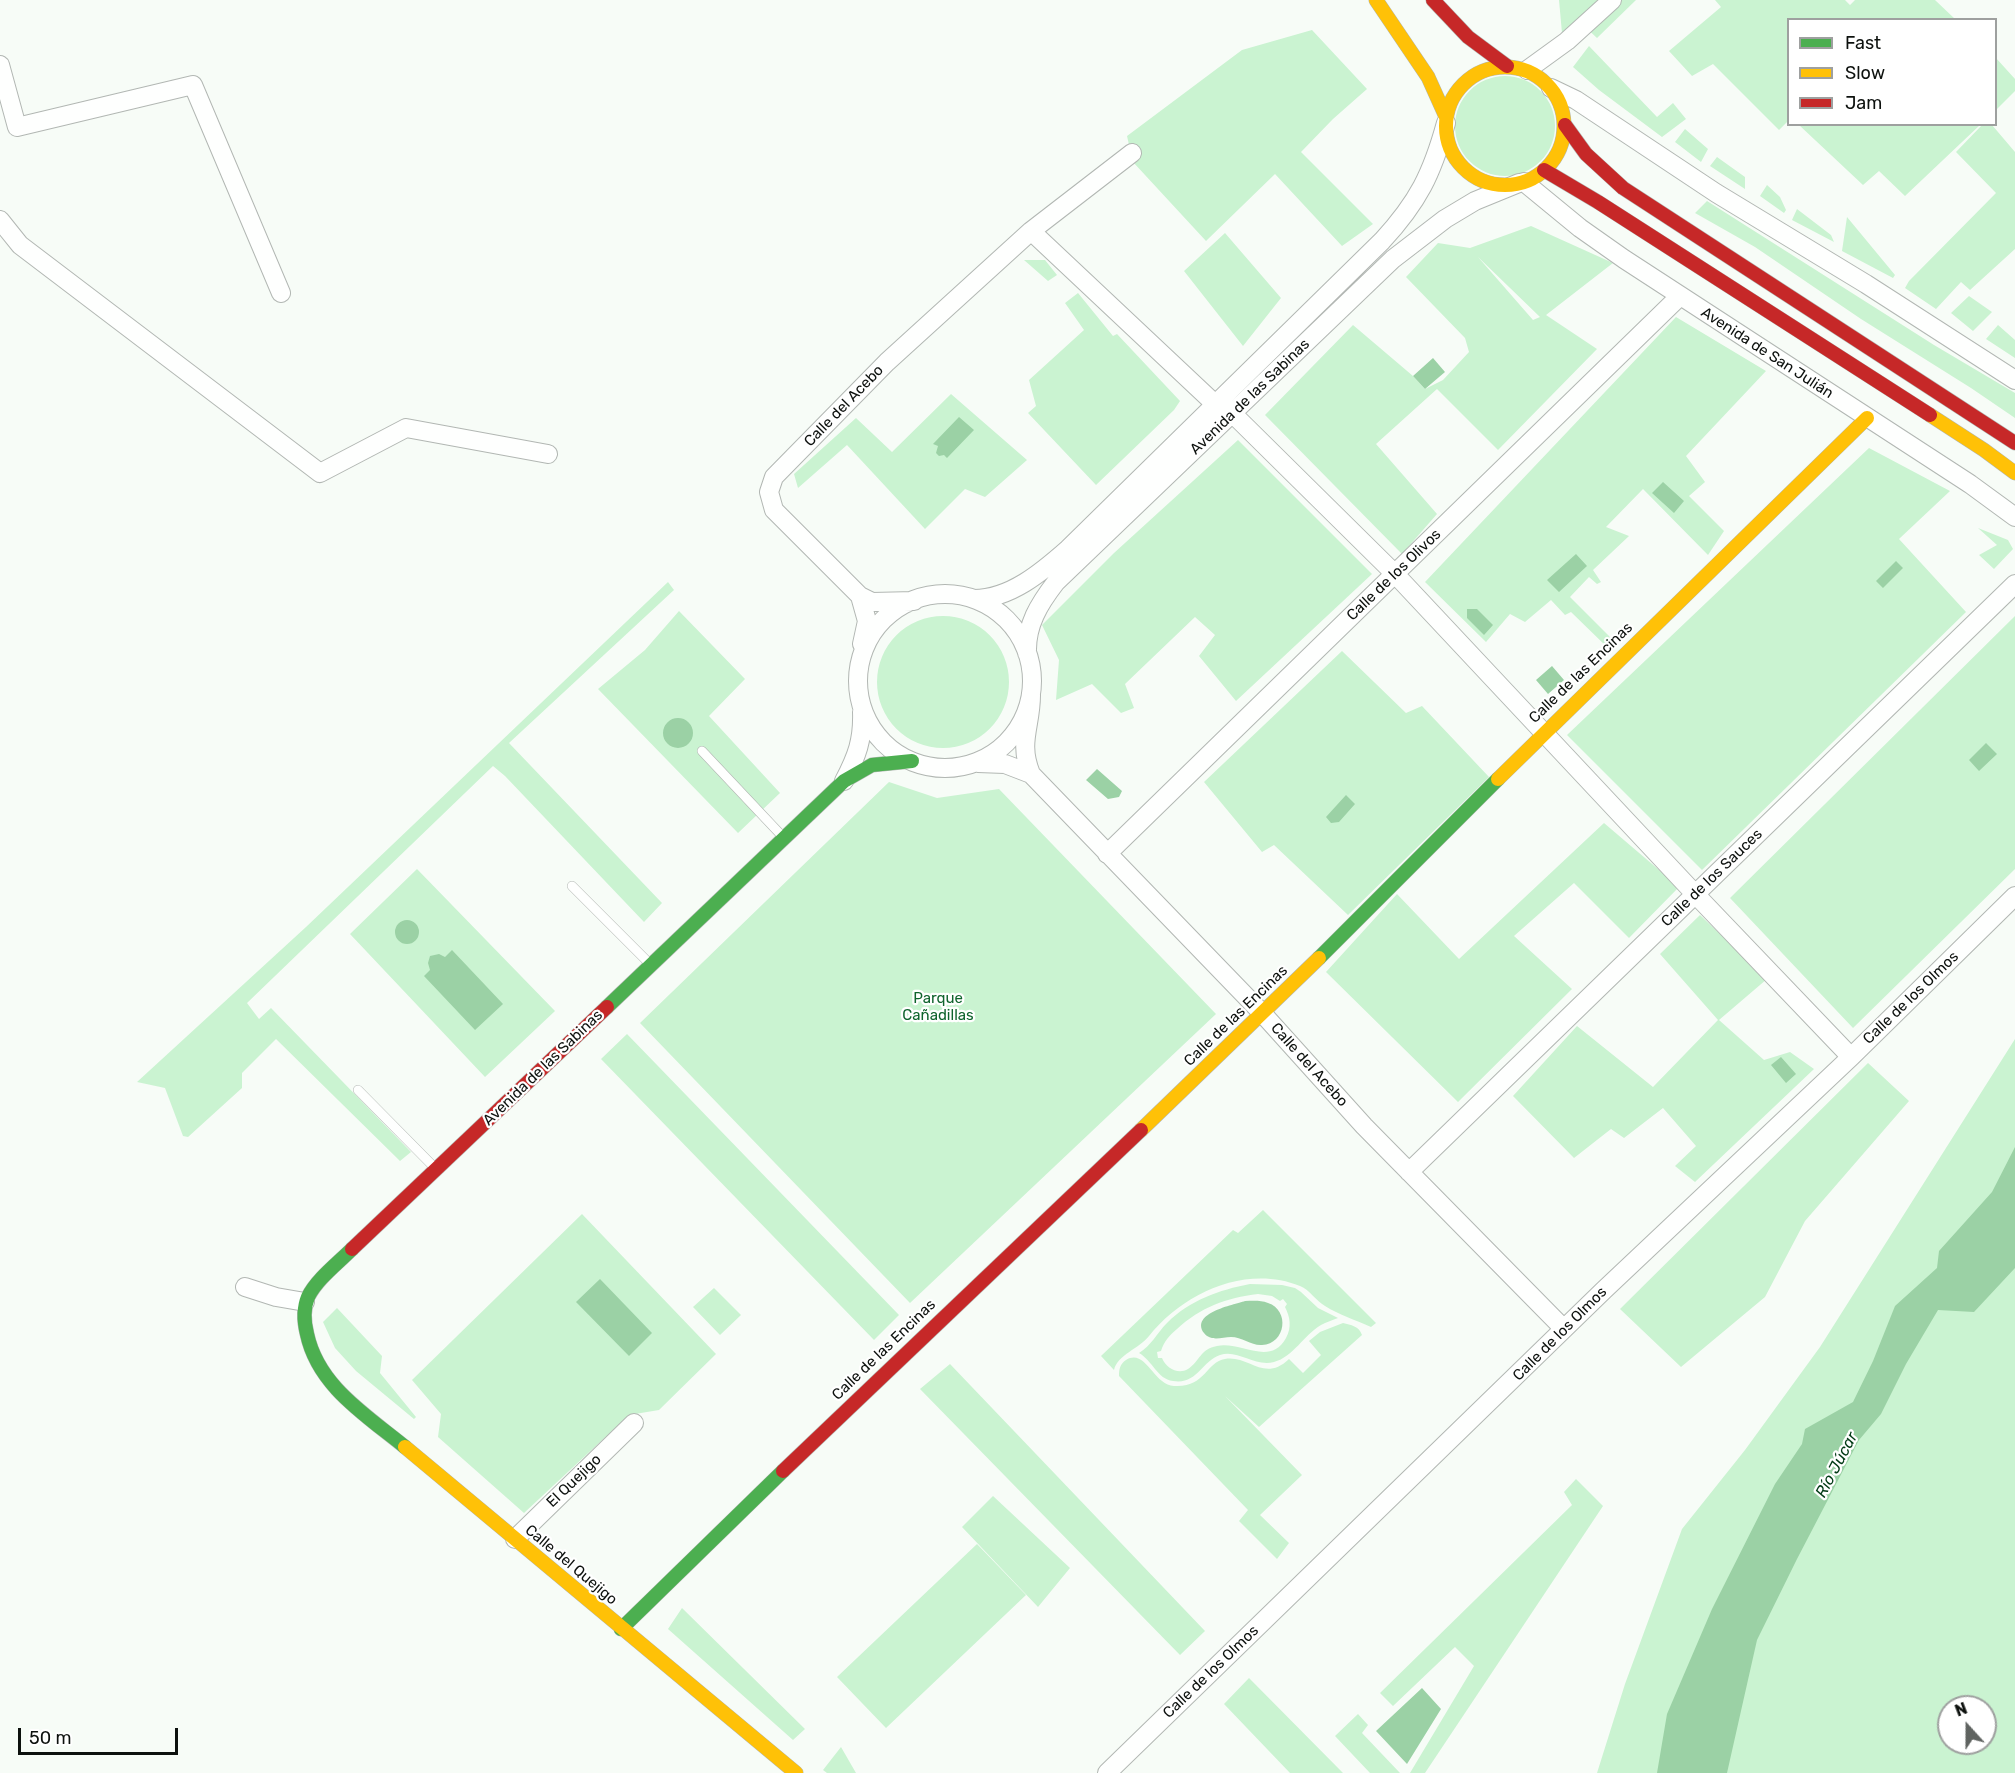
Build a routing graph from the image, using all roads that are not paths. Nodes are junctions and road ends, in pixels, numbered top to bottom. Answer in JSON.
{"nodes":[{"id":1,"x":1376,"y":0,"type":"edge"},
{"id":2,"x":1433,"y":0,"type":"edge"},
{"id":3,"x":1612,"y":0,"type":"edge"},
{"id":4,"x":0,"y":65,"type":"edge"},
{"id":5,"x":1506,"y":66,"type":"junction"},
{"id":6,"x":1527,"y":70,"type":"junction"},
{"id":7,"x":1551,"y":88,"type":"junction"},
{"id":8,"x":1446,"y":120,"type":"junction"},
{"id":9,"x":1565,"y":125,"type":"junction"},
{"id":10,"x":1132,"y":153,"type":"dead end"},
{"id":11,"x":1544,"y":170,"type":"junction"},
{"id":12,"x":1521,"y":182,"type":"junction"},
{"id":13,"x":0,"y":220,"type":"edge"},
{"id":14,"x":1031,"y":231,"type":"junction"},
{"id":15,"x":281,"y":293,"type":"dead end"},
{"id":16,"x":1680,"y":296,"type":"junction"},
{"id":17,"x":2015,"y":380,"type":"edge"},
{"id":18,"x":1215,"y":404,"type":"junction"},
{"id":19,"x":1233,"y":414,"type":"junction"},
{"id":20,"x":1867,"y":418,"type":"junction"},
{"id":21,"x":2015,"y":443,"type":"edge"},
{"id":22,"x":548,"y":454,"type":"dead end"},
{"id":23,"x":2015,"y":473,"type":"edge"},
{"id":24,"x":2015,"y":517,"type":"edge"},
{"id":25,"x":1395,"y":574,"type":"junction"},
{"id":26,"x":2015,"y":584,"type":"edge"},
{"id":27,"x":860,"y":596,"type":"junction"},
{"id":28,"x":974,"y":600,"type":"junction"},
{"id":29,"x":914,"y":601,"type":"junction"},
{"id":30,"x":1027,"y":653,"type":"junction"},
{"id":31,"x":863,"y":655,"type":"junction"},
{"id":32,"x":1031,"y":695,"type":"junction"},
{"id":33,"x":862,"y":707,"type":"junction"},
{"id":34,"x":1544,"y":733,"type":"junction"},
{"id":35,"x":702,"y":751,"type":"dead end"},
{"id":36,"x":912,"y":761,"type":"junction"},
{"id":37,"x":973,"y":764,"type":"junction"},
{"id":38,"x":1031,"y":774,"type":"junction"},
{"id":39,"x":844,"y":781,"type":"junction"},
{"id":40,"x":784,"y":838,"type":"junction"},
{"id":41,"x":1107,"y":854,"type":"junction"},
{"id":42,"x":572,"y":886,"type":"dead end"},
{"id":43,"x":1696,"y":895,"type":"junction"},
{"id":44,"x":2015,"y":897,"type":"edge"},
{"id":45,"x":651,"y":965,"type":"junction"},
{"id":46,"x":1263,"y":1014,"type":"junction"},
{"id":47,"x":1851,"y":1057,"type":"junction"},
{"id":48,"x":358,"y":1090,"type":"dead end"},
{"id":49,"x":436,"y":1170,"type":"junction"},
{"id":50,"x":1408,"y":1172,"type":"junction"},
{"id":51,"x":245,"y":1287,"type":"dead end"},
{"id":52,"x":305,"y":1302,"type":"junction"},
{"id":53,"x":1564,"y":1329,"type":"junction"},
{"id":54,"x":634,"y":1423,"type":"dead end"},
{"id":55,"x":515,"y":1539,"type":"junction"},
{"id":56,"x":621,"y":1629,"type":"junction"},
{"id":57,"x":796,"y":1773,"type":"edge"},
{"id":58,"x":1107,"y":1773,"type":"edge"}],
"edges":[{"from":1,"to":8,"type":"street"},
{"from":2,"to":5,"type":"street"},
{"from":3,"to":6,"type":"street"},
{"from":4,"to":15,"type":"street"},
{"from":5,"to":6,"type":"street"},
{"from":5,"to":8,"type":"street"},
{"from":6,"to":7,"type":"street"},
{"from":7,"to":9,"type":"street"},
{"from":7,"to":17,"type":"street"},
{"from":8,"to":12,"type":"street"},
{"from":8,"to":18,"type":"street","name":"Avenida de las Sabinas"},
{"from":9,"to":11,"type":"street"},
{"from":9,"to":21,"type":"street"},
{"from":10,"to":14,"type":"street","name":"Calle del Acebo"},
{"from":11,"to":12,"type":"street"},
{"from":11,"to":23,"type":"street"},
{"from":12,"to":16,"type":"street","name":"Avenida de San Julián"},
{"from":12,"to":19,"type":"street","name":"Avenida de las Sabinas"},
{"from":13,"to":22,"type":"street"},
{"from":14,"to":18,"type":"street"},
{"from":14,"to":27,"type":"street","name":"Calle del Acebo"},
{"from":16,"to":20,"type":"street","name":"Avenida de San Julián"},
{"from":16,"to":25,"type":"street","name":"Calle de los Olivos"},
{"from":18,"to":28,"type":"street","name":"Avenida de las Sabinas"},
{"from":19,"to":25,"type":"street"},
{"from":19,"to":30,"type":"street","name":"Avenida de las Sabinas"},
{"from":20,"to":24,"type":"street","name":"Avenida de San Julián"},
{"from":20,"to":34,"type":"street","name":"Calle de las Encinas"},
{"from":25,"to":34,"type":"street"},
{"from":25,"to":41,"type":"street","name":"Calle de los Olivos"},
{"from":26,"to":43,"type":"street","name":"Calle de los Sauces"},
{"from":27,"to":29,"type":"street"},
{"from":27,"to":31,"type":"street"},
{"from":28,"to":29,"type":"street"},
{"from":28,"to":30,"type":"street"},
{"from":29,"to":31,"type":"street"},
{"from":30,"to":32,"type":"street"},
{"from":31,"to":33,"type":"street"},
{"from":32,"to":37,"type":"street"},
{"from":32,"to":38,"type":"street"},
{"from":33,"to":36,"type":"street"},
{"from":33,"to":39,"type":"street","name":"Avenida de las Sabinas"},
{"from":34,"to":43,"type":"street"},
{"from":34,"to":46,"type":"street","name":"Calle de las Encinas"},
{"from":35,"to":40,"type":"lane"},
{"from":36,"to":37,"type":"street"},
{"from":36,"to":39,"type":"street","name":"Avenida de las Sabinas"},
{"from":37,"to":38,"type":"street","name":"Calle del Acebo"},
{"from":38,"to":41,"type":"street","name":"Calle del Acebo"},
{"from":39,"to":40,"type":"street","name":"Avenida de las Sabinas"},
{"from":40,"to":45,"type":"street","name":"Avenida de las Sabinas"},
{"from":41,"to":46,"type":"street","name":"Calle del Acebo"},
{"from":42,"to":45,"type":"lane"},
{"from":43,"to":47,"type":"street"},
{"from":43,"to":50,"type":"street","name":"Calle de los Sauces"},
{"from":44,"to":47,"type":"street","name":"Calle de los Olmos"},
{"from":45,"to":49,"type":"street","name":"Avenida de las Sabinas"},
{"from":46,"to":50,"type":"street","name":"Calle del Acebo"},
{"from":46,"to":56,"type":"street","name":"Calle de las Encinas"},
{"from":47,"to":53,"type":"street","name":"Calle de los Olmos"},
{"from":48,"to":49,"type":"lane"},
{"from":49,"to":52,"type":"street","name":"Avenida de las Sabinas"},
{"from":50,"to":53,"type":"street","name":"Calle del Acebo"},
{"from":51,"to":52,"type":"street"},
{"from":52,"to":55,"type":"street","name":"Calle del Quejigo"},
{"from":53,"to":58,"type":"street","name":"Calle de los Olmos"},
{"from":54,"to":55,"type":"street","name":"El Quejigo"},
{"from":55,"to":56,"type":"street","name":"Calle del Quejigo"},
{"from":56,"to":57,"type":"street","name":"Calle del Quejigo"}]}
